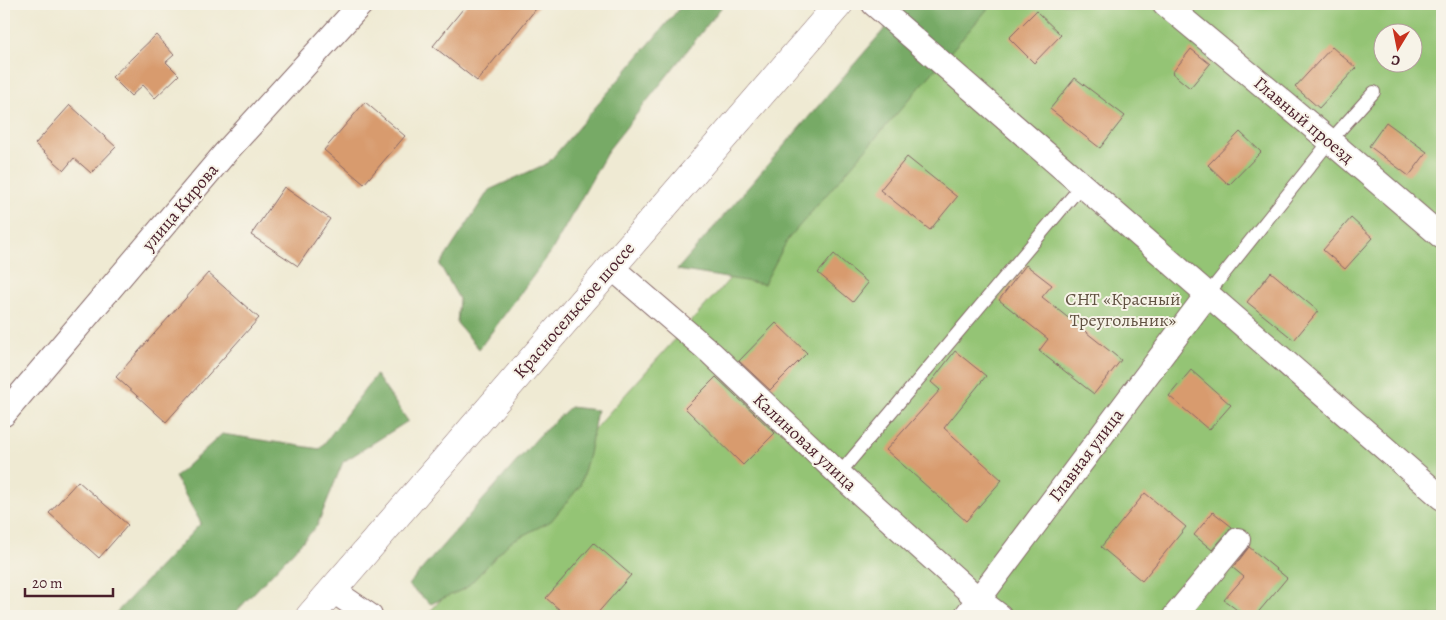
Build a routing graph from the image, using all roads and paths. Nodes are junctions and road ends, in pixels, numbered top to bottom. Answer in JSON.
{"nodes":[{"id":1,"x":360,"y":4,"type":"edge"},
{"id":2,"x":839,"y":4,"type":"edge"},
{"id":3,"x":874,"y":4,"type":"edge"},
{"id":4,"x":1165,"y":4,"type":"edge"},
{"id":5,"x":1374,"y":92,"type":"dead end"},
{"id":6,"x":1330,"y":141,"type":"junction"},
{"id":7,"x":1082,"y":185,"type":"junction"},
{"id":8,"x":1442,"y":237,"type":"edge"},
{"id":9,"x":611,"y":267,"type":"junction"},
{"id":10,"x":1207,"y":295,"type":"junction"},
{"id":11,"x":4,"y":414,"type":"edge"},
{"id":12,"x":839,"y":474,"type":"junction"},
{"id":13,"x":1442,"y":498,"type":"edge"},
{"id":14,"x":1238,"y":540,"type":"dead end"},
{"id":15,"x":332,"y":590,"type":"junction"},
{"id":16,"x":972,"y":608,"type":"edge"},
{"id":17,"x":310,"y":616,"type":"edge"},
{"id":18,"x":370,"y":616,"type":"edge"},
{"id":19,"x":1000,"y":616,"type":"edge"},
{"id":20,"x":1175,"y":616,"type":"edge"}],
"edges":[{"from":1,"to":11,"type":"street","name":"улица Кирова"},
{"from":2,"to":9,"type":"highway","name":"Красносельское шоссе"},
{"from":3,"to":7,"type":"street"},
{"from":4,"to":6,"type":"street","name":"Главный проезд"},
{"from":5,"to":6,"type":"lane"},
{"from":6,"to":8,"type":"street","name":"Главный проезд"},
{"from":6,"to":10,"type":"lane"},
{"from":7,"to":10,"type":"street"},
{"from":7,"to":12,"type":"lane"},
{"from":9,"to":12,"type":"street","name":"Калиновая улица"},
{"from":9,"to":15,"type":"highway","name":"Красносельское шоссе"},
{"from":10,"to":13,"type":"street"},
{"from":10,"to":16,"type":"street","name":"Главная улица"},
{"from":12,"to":16,"type":"street","name":"Калиновая улица"},
{"from":14,"to":20,"type":"street"},
{"from":15,"to":17,"type":"highway","name":"Красносельское шоссе"},
{"from":15,"to":18,"type":"street"},
{"from":16,"to":19,"type":"street","name":"Калиновая улица"}]}
